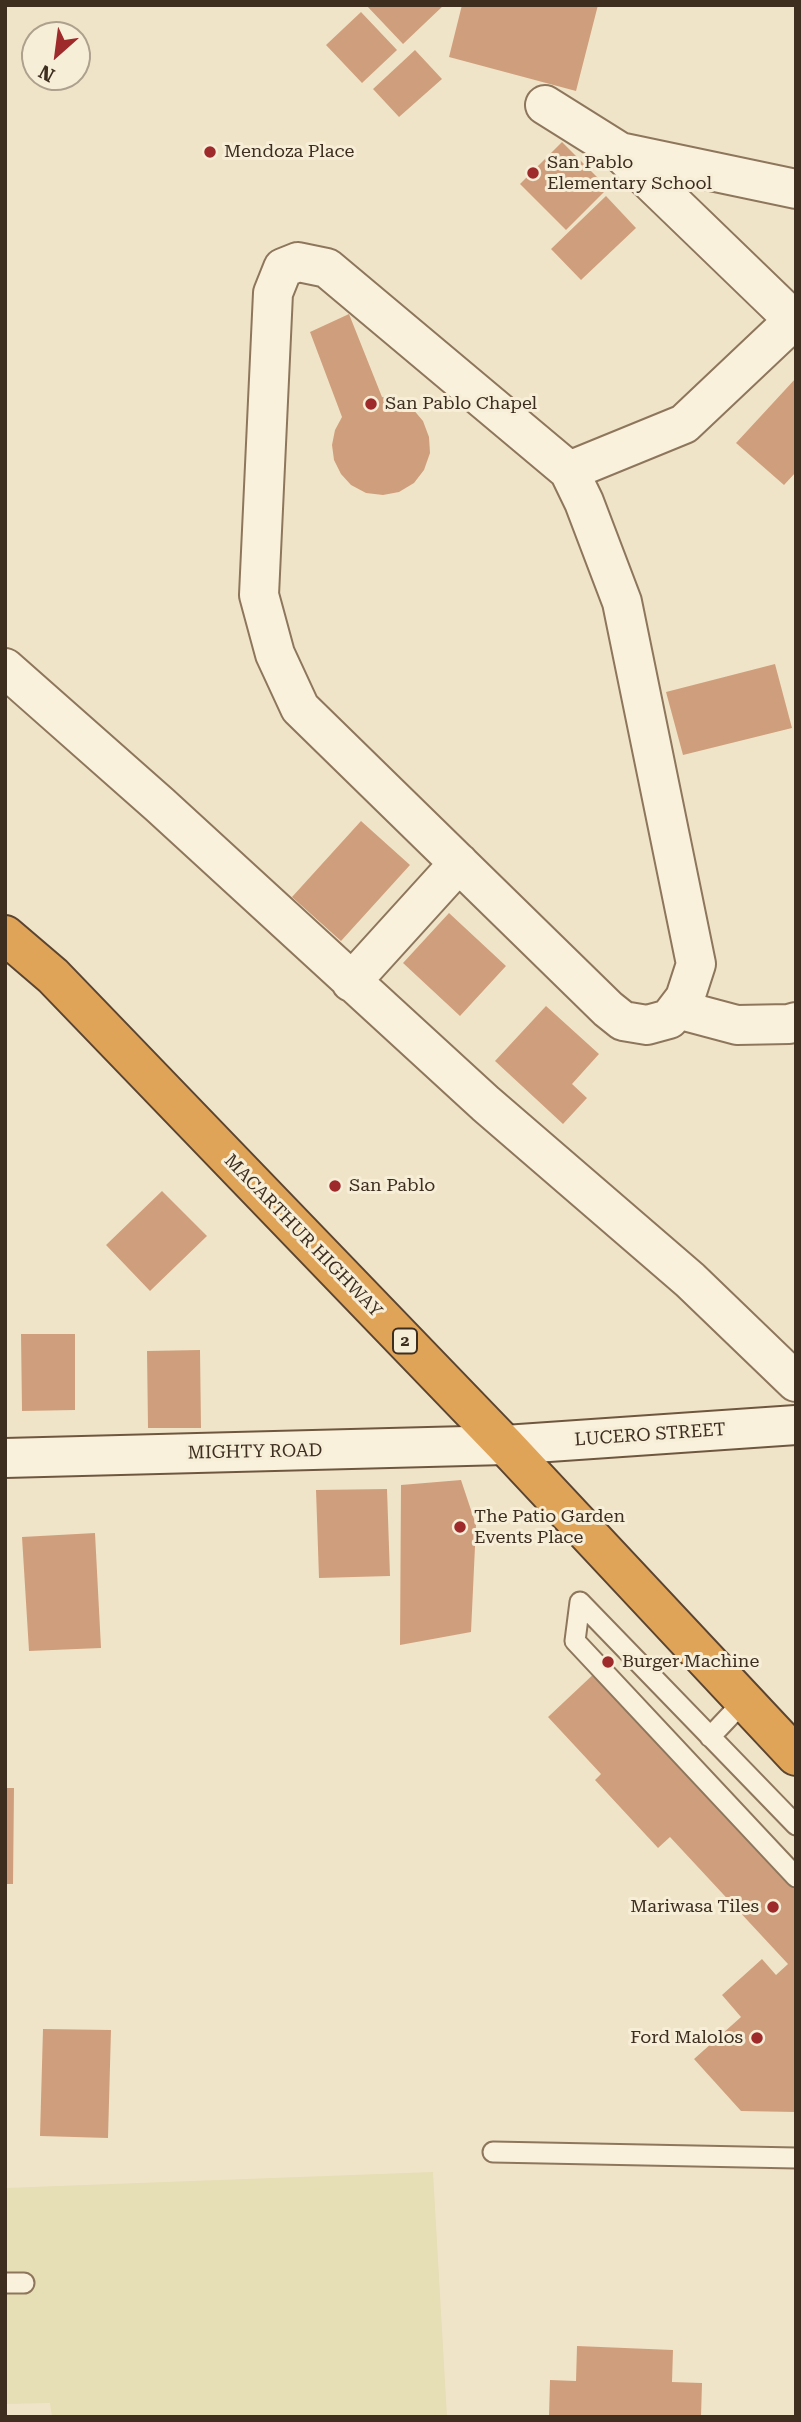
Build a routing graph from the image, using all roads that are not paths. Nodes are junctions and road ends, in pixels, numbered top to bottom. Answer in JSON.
{"nodes":[{"id":1,"x":545,"y":105,"type":"dead end"},
{"id":2,"x":620,"y":152,"type":"junction"},
{"id":3,"x":796,"y":189,"type":"edge"},
{"id":4,"x":795,"y":321,"type":"edge"},
{"id":5,"x":569,"y":471,"type":"junction"},
{"id":6,"x":5,"y":668,"type":"edge"},
{"id":7,"x":459,"y":863,"type":"junction"},
{"id":8,"x":5,"y":935,"type":"edge"},
{"id":9,"x":351,"y":982,"type":"junction"},
{"id":10,"x":677,"y":1009,"type":"junction"},
{"id":11,"x":796,"y":1022,"type":"edge"},
{"id":12,"x":796,"y":1382,"type":"edge"},
{"id":13,"x":796,"y":1425,"type":"edge"},
{"id":14,"x":505,"y":1445,"type":"junction"},
{"id":15,"x":5,"y":1458,"type":"edge"},
{"id":16,"x":744,"y":1701,"type":"junction"},
{"id":17,"x":710,"y":1737,"type":"junction"},
{"id":18,"x":796,"y":1756,"type":"edge"},
{"id":19,"x":796,"y":1825,"type":"edge"},
{"id":20,"x":796,"y":1877,"type":"edge"},
{"id":21,"x":493,"y":2152,"type":"dead end"},
{"id":22,"x":796,"y":2158,"type":"edge"}],
"edges":[{"from":1,"to":2,"type":"street"},
{"from":2,"to":3,"type":"street"},
{"from":2,"to":4,"type":"street"},
{"from":4,"to":5,"type":"street"},
{"from":5,"to":7,"type":"street"},
{"from":5,"to":10,"type":"street"},
{"from":6,"to":9,"type":"street"},
{"from":7,"to":9,"type":"street"},
{"from":7,"to":10,"type":"street"},
{"from":8,"to":14,"type":"highway","name":"MACARTHUR HIGHWAY","number":"2"},
{"from":9,"to":12,"type":"street"},
{"from":10,"to":11,"type":"street"},
{"from":13,"to":14,"type":"street","name":"LUCERO STREET"},
{"from":14,"to":15,"type":"street","name":"MIGHTY ROAD"},
{"from":14,"to":16,"type":"highway","name":"MACARTHUR HIGHWAY","number":"2"},
{"from":16,"to":17,"type":"lane"},
{"from":16,"to":18,"type":"highway","name":"MACARTHUR HIGHWAY","number":"2"},
{"from":17,"to":19,"type":"lane"},
{"from":17,"to":20,"type":"lane"},
{"from":21,"to":22,"type":"lane"}]}
